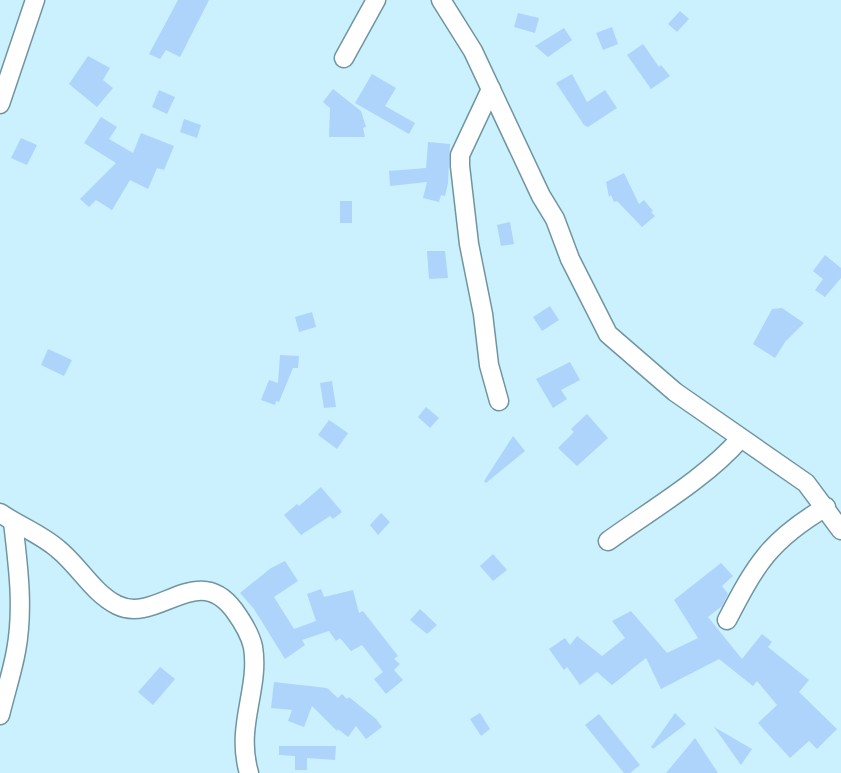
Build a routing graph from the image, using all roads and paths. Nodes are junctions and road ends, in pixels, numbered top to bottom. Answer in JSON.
{"nodes":[{"id":1,"x":35,"y":0,"type":"edge"},
{"id":2,"x":376,"y":0,"type":"edge"},
{"id":3,"x":441,"y":0,"type":"edge"},
{"id":4,"x":344,"y":58,"type":"dead end"},
{"id":5,"x":491,"y":89,"type":"junction"},
{"id":6,"x":0,"y":104,"type":"edge"},
{"id":7,"x":500,"y":401,"type":"dead end"},
{"id":8,"x":740,"y":439,"type":"junction"},
{"id":9,"x":826,"y":507,"type":"junction"},
{"id":10,"x":6,"y":517,"type":"edge"},
{"id":11,"x":841,"y":530,"type":"edge"},
{"id":12,"x":608,"y":541,"type":"dead end"},
{"id":13,"x":728,"y":620,"type":"dead end"},
{"id":14,"x":0,"y":715,"type":"edge"},
{"id":15,"x":249,"y":773,"type":"edge"}],
"edges":[{"from":1,"to":6,"type":"street"},
{"from":2,"to":4,"type":"street"},
{"from":3,"to":5,"type":"street"},
{"from":5,"to":7,"type":"street"},
{"from":5,"to":8,"type":"street"},
{"from":8,"to":9,"type":"street"},
{"from":8,"to":12,"type":"street"},
{"from":9,"to":11,"type":"street"},
{"from":9,"to":13,"type":"street"},
{"from":10,"to":14,"type":"street"},
{"from":10,"to":15,"type":"street"}]}
